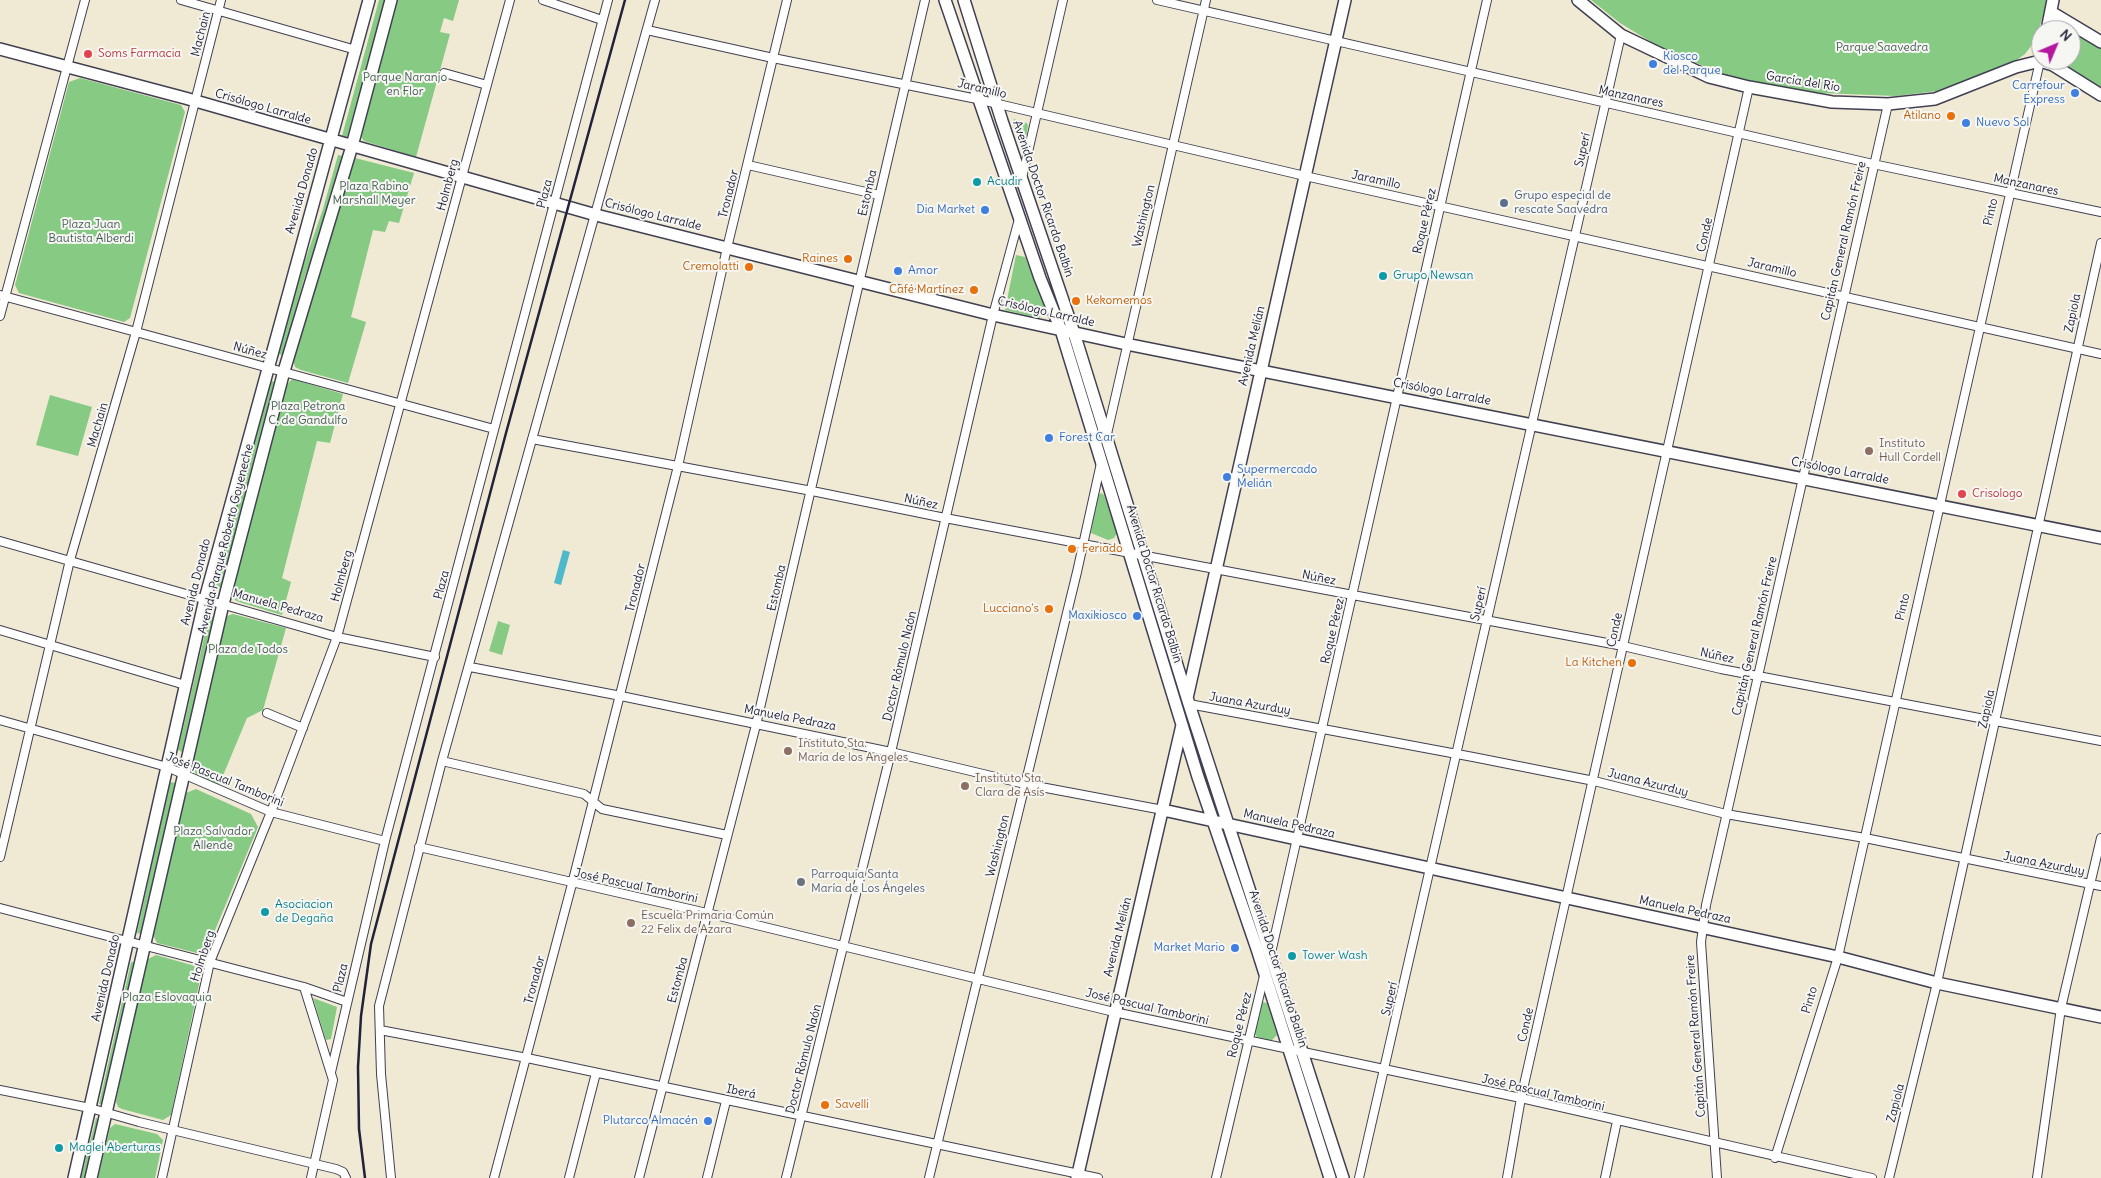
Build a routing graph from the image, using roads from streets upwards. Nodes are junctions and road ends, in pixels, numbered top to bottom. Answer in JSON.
{"nodes":[{"id":1,"x":85,"y":0,"type":"edge"},
{"id":2,"x":182,"y":0,"type":"edge"},
{"id":3,"x":221,"y":0,"type":"edge"},
{"id":4,"x":369,"y":0,"type":"edge"},
{"id":5,"x":390,"y":0,"type":"edge"},
{"id":6,"x":510,"y":0,"type":"edge"},
{"id":7,"x":543,"y":0,"type":"edge"},
{"id":8,"x":608,"y":0,"type":"edge"},
{"id":9,"x":655,"y":0,"type":"edge"},
{"id":10,"x":787,"y":0,"type":"edge"},
{"id":11,"x":925,"y":0,"type":"edge"},
{"id":12,"x":945,"y":0,"type":"edge"},
{"id":13,"x":964,"y":0,"type":"edge"},
{"id":14,"x":1063,"y":0,"type":"edge"},
{"id":15,"x":1157,"y":0,"type":"edge"},
{"id":16,"x":1206,"y":0,"type":"edge"},
{"id":17,"x":1345,"y":0,"type":"edge"},
{"id":18,"x":1487,"y":0,"type":"edge"},
{"id":19,"x":1578,"y":0,"type":"edge"},
{"id":20,"x":2053,"y":0,"type":"edge"},
{"id":21,"x":218,"y":10,"type":"junction"},
{"id":22,"x":1203,"y":10,"type":"junction"},
{"id":23,"x":2051,"y":12,"type":"junction"},
{"id":24,"x":602,"y":20,"type":"junction"},
{"id":25,"x":2049,"y":20,"type":"edge"},
{"id":26,"x":647,"y":30,"type":"junction"},
{"id":27,"x":1621,"y":35,"type":"junction"},
{"id":28,"x":1336,"y":41,"type":"junction"},
{"id":29,"x":2101,"y":42,"type":"edge"},
{"id":30,"x":0,"y":49,"type":"edge"},
{"id":31,"x":356,"y":50,"type":"junction"},
{"id":32,"x":773,"y":58,"type":"junction"},
{"id":33,"x":2031,"y":63,"type":"edge"},
{"id":34,"x":67,"y":66,"type":"junction"},
{"id":35,"x":2039,"y":70,"type":"edge"},
{"id":36,"x":2061,"y":70,"type":"edge"},
{"id":37,"x":1470,"y":71,"type":"junction"},
{"id":38,"x":444,"y":73,"type":"dead end"},
{"id":39,"x":907,"y":84,"type":"junction"},
{"id":40,"x":487,"y":86,"type":"junction"},
{"id":41,"x":1749,"y":87,"type":"junction"},
{"id":42,"x":2101,"y":95,"type":"edge"},
{"id":43,"x":977,"y":99,"type":"junction"},
{"id":44,"x":195,"y":101,"type":"junction"},
{"id":45,"x":1606,"y":103,"type":"junction"},
{"id":46,"x":996,"y":104,"type":"junction"},
{"id":47,"x":1888,"y":104,"type":"junction"},
{"id":48,"x":1037,"y":114,"type":"junction"},
{"id":49,"x":1740,"y":132,"type":"junction"},
{"id":50,"x":331,"y":141,"type":"junction"},
{"id":51,"x":1172,"y":145,"type":"junction"},
{"id":52,"x":352,"y":146,"type":"junction"},
{"id":53,"x":1873,"y":164,"type":"junction"},
{"id":54,"x":748,"y":165,"type":"junction"},
{"id":55,"x":1305,"y":176,"type":"junction"},
{"id":56,"x":462,"y":177,"type":"junction"},
{"id":57,"x":1022,"y":180,"type":"junction"},
{"id":58,"x":2010,"y":193,"type":"junction"},
{"id":59,"x":879,"y":195,"type":"junction"},
{"id":60,"x":554,"y":202,"type":"junction"},
{"id":61,"x":1440,"y":205,"type":"junction"},
{"id":62,"x":2101,"y":212,"type":"edge"},
{"id":63,"x":596,"y":215,"type":"junction"},
{"id":64,"x":1019,"y":217,"type":"junction"},
{"id":65,"x":1575,"y":236,"type":"junction"},
{"id":66,"x":2101,"y":243,"type":"edge"},
{"id":67,"x":727,"y":248,"type":"junction"},
{"id":68,"x":1709,"y":265,"type":"junction"},
{"id":69,"x":861,"y":282,"type":"junction"},
{"id":70,"x":1844,"y":295,"type":"junction"},
{"id":71,"x":3,"y":296,"type":"edge"},
{"id":72,"x":993,"y":315,"type":"junction"},
{"id":73,"x":0,"y":316,"type":"edge"},
{"id":74,"x":1980,"y":325,"type":"junction"},
{"id":75,"x":1061,"y":330,"type":"junction"},
{"id":76,"x":136,"y":332,"type":"junction"},
{"id":77,"x":1074,"y":333,"type":"junction"},
{"id":78,"x":1126,"y":344,"type":"junction"},
{"id":79,"x":2078,"y":348,"type":"junction"},
{"id":80,"x":2101,"y":354,"type":"edge"},
{"id":81,"x":267,"y":367,"type":"junction"},
{"id":82,"x":1261,"y":370,"type":"junction"},
{"id":83,"x":284,"y":372,"type":"junction"},
{"id":84,"x":1398,"y":398,"type":"junction"},
{"id":85,"x":400,"y":404,"type":"junction"},
{"id":86,"x":1532,"y":423,"type":"junction"},
{"id":87,"x":494,"y":429,"type":"junction"},
{"id":88,"x":1106,"y":438,"type":"junction"},
{"id":89,"x":532,"y":440,"type":"junction"},
{"id":90,"x":1667,"y":451,"type":"junction"},
{"id":91,"x":1101,"y":461,"type":"junction"},
{"id":92,"x":678,"y":466,"type":"junction"},
{"id":93,"x":1802,"y":478,"type":"junction"},
{"id":94,"x":812,"y":491,"type":"junction"},
{"id":95,"x":1939,"y":505,"type":"junction"},
{"id":96,"x":945,"y":518,"type":"junction"},
{"id":97,"x":2038,"y":525,"type":"junction"},
{"id":98,"x":2101,"y":538,"type":"edge"},
{"id":99,"x":0,"y":541,"type":"edge"},
{"id":100,"x":1084,"y":543,"type":"junction"},
{"id":101,"x":1130,"y":552,"type":"junction"},
{"id":102,"x":1143,"y":555,"type":"junction"},
{"id":103,"x":70,"y":560,"type":"junction"},
{"id":104,"x":1216,"y":569,"type":"junction"},
{"id":105,"x":1353,"y":596,"type":"junction"},
{"id":106,"x":205,"y":599,"type":"junction"},
{"id":107,"x":223,"y":604,"type":"junction"},
{"id":108,"x":1487,"y":621,"type":"junction"},
{"id":109,"x":0,"y":630,"type":"edge"},
{"id":110,"x":337,"y":637,"type":"junction"},
{"id":111,"x":51,"y":644,"type":"junction"},
{"id":112,"x":1623,"y":646,"type":"junction"},
{"id":113,"x":435,"y":657,"type":"junction"},
{"id":114,"x":470,"y":667,"type":"junction"},
{"id":115,"x":1758,"y":676,"type":"junction"},
{"id":116,"x":185,"y":685,"type":"junction"},
{"id":117,"x":621,"y":696,"type":"junction"},
{"id":118,"x":1188,"y":702,"type":"junction"},
{"id":119,"x":1895,"y":702,"type":"junction"},
{"id":120,"x":267,"y":713,"type":"dead end"},
{"id":121,"x":0,"y":720,"type":"edge"},
{"id":122,"x":1996,"y":722,"type":"junction"},
{"id":123,"x":1182,"y":724,"type":"junction"},
{"id":124,"x":756,"y":725,"type":"junction"},
{"id":125,"x":303,"y":728,"type":"junction"},
{"id":126,"x":1321,"y":728,"type":"junction"},
{"id":127,"x":29,"y":729,"type":"junction"},
{"id":128,"x":2101,"y":741,"type":"edge"},
{"id":129,"x":891,"y":752,"type":"junction"},
{"id":130,"x":1457,"y":754,"type":"junction"},
{"id":131,"x":442,"y":761,"type":"junction"},
{"id":132,"x":167,"y":767,"type":"junction"},
{"id":133,"x":183,"y":774,"type":"junction"},
{"id":134,"x":1594,"y":781,"type":"junction"},
{"id":135,"x":1025,"y":784,"type":"junction"},
{"id":136,"x":593,"y":802,"type":"junction"},
{"id":137,"x":1163,"y":810,"type":"junction"},
{"id":138,"x":271,"y":812,"type":"junction"},
{"id":139,"x":1726,"y":814,"type":"junction"},
{"id":140,"x":1213,"y":820,"type":"junction"},
{"id":141,"x":1228,"y":824,"type":"junction"},
{"id":142,"x":727,"y":835,"type":"junction"},
{"id":143,"x":1865,"y":838,"type":"junction"},
{"id":144,"x":2101,"y":838,"type":"edge"},
{"id":145,"x":1296,"y":840,"type":"junction"},
{"id":146,"x":385,"y":841,"type":"junction"},
{"id":147,"x":419,"y":847,"type":"junction"},
{"id":148,"x":0,"y":857,"type":"edge"},
{"id":149,"x":1963,"y":860,"type":"junction"},
{"id":150,"x":1430,"y":869,"type":"junction"},
{"id":151,"x":572,"y":884,"type":"junction"},
{"id":152,"x":2090,"y":884,"type":"junction"},
{"id":153,"x":2101,"y":886,"type":"edge"},
{"id":154,"x":1567,"y":899,"type":"junction"},
{"id":155,"x":0,"y":908,"type":"edge"},
{"id":156,"x":707,"y":914,"type":"junction"},
{"id":157,"x":1703,"y":929,"type":"junction"},
{"id":158,"x":128,"y":940,"type":"junction"},
{"id":159,"x":144,"y":944,"type":"junction"},
{"id":160,"x":843,"y":946,"type":"junction"},
{"id":161,"x":1271,"y":953,"type":"junction"},
{"id":162,"x":1838,"y":957,"type":"junction"},
{"id":163,"x":210,"y":962,"type":"junction"},
{"id":164,"x":1264,"y":975,"type":"junction"},
{"id":165,"x":978,"y":978,"type":"junction"},
{"id":166,"x":1937,"y":983,"type":"junction"},
{"id":167,"x":304,"y":987,"type":"junction"},
{"id":168,"x":347,"y":1002,"type":"junction"},
{"id":169,"x":2061,"y":1008,"type":"junction"},
{"id":170,"x":1114,"y":1012,"type":"junction"},
{"id":171,"x":2101,"y":1016,"type":"edge"},
{"id":172,"x":380,"y":1030,"type":"junction"},
{"id":173,"x":1248,"y":1041,"type":"junction"},
{"id":174,"x":1289,"y":1049,"type":"junction"},
{"id":175,"x":1304,"y":1054,"type":"junction"},
{"id":176,"x":527,"y":1058,"type":"junction"},
{"id":177,"x":1385,"y":1070,"type":"junction"},
{"id":178,"x":331,"y":1072,"type":"junction"},
{"id":179,"x":596,"y":1073,"type":"junction"},
{"id":180,"x":662,"y":1086,"type":"junction"},
{"id":181,"x":0,"y":1090,"type":"edge"},
{"id":182,"x":1521,"y":1098,"type":"junction"},
{"id":183,"x":726,"y":1100,"type":"junction"},
{"id":184,"x":90,"y":1108,"type":"junction"},
{"id":185,"x":106,"y":1112,"type":"junction"},
{"id":186,"x":801,"y":1116,"type":"junction"},
{"id":187,"x":1617,"y":1121,"type":"junction"},
{"id":188,"x":172,"y":1130,"type":"junction"},
{"id":189,"x":1715,"y":1143,"type":"junction"},
{"id":190,"x":937,"y":1145,"type":"junction"},
{"id":191,"x":1775,"y":1158,"type":"junction"},
{"id":192,"x":314,"y":1163,"type":"junction"},
{"id":193,"x":1077,"y":1176,"type":"edge"},
{"id":194,"x":346,"y":1177,"type":"edge"},
{"id":195,"x":74,"y":1178,"type":"edge"},
{"id":196,"x":91,"y":1178,"type":"edge"},
{"id":197,"x":162,"y":1178,"type":"edge"},
{"id":198,"x":311,"y":1178,"type":"edge"},
{"id":199,"x":391,"y":1178,"type":"edge"},
{"id":200,"x":494,"y":1178,"type":"edge"},
{"id":201,"x":568,"y":1178,"type":"edge"},
{"id":202,"x":639,"y":1178,"type":"edge"},
{"id":203,"x":707,"y":1178,"type":"edge"},
{"id":204,"x":786,"y":1178,"type":"edge"},
{"id":205,"x":928,"y":1178,"type":"edge"},
{"id":206,"x":1098,"y":1178,"type":"edge"},
{"id":207,"x":1216,"y":1178,"type":"edge"},
{"id":208,"x":1330,"y":1178,"type":"edge"},
{"id":209,"x":1343,"y":1178,"type":"edge"},
{"id":210,"x":1359,"y":1178,"type":"edge"},
{"id":211,"x":1507,"y":1178,"type":"edge"},
{"id":212,"x":1605,"y":1178,"type":"edge"},
{"id":213,"x":1717,"y":1178,"type":"edge"},
{"id":214,"x":1872,"y":1178,"type":"edge"},
{"id":215,"x":1890,"y":1178,"type":"edge"},
{"id":216,"x":2037,"y":1178,"type":"edge"}],
"edges":[{"from":1,"to":34,"type":"street"},
{"from":2,"to":21,"type":"street"},
{"from":3,"to":21,"type":"street","name":"Machain"},
{"from":4,"to":31,"type":"street","name":"Avenida Donado"},
{"from":5,"to":52,"type":"street","name":"Avenida Parque Roberto Goyeneche"},
{"from":6,"to":40,"type":"street","name":"Holmberg"},
{"from":7,"to":24,"type":"street"},
{"from":8,"to":24,"type":"street","name":"Plaza"},
{"from":9,"to":26,"type":"street"},
{"from":10,"to":32,"type":"street","name":"Tronador"},
{"from":11,"to":39,"type":"street","name":"Estomba"},
{"from":12,"to":43,"type":"street","name":"Avenida Doctor Ricardo Balbín"},
{"from":13,"to":46,"type":"street","name":"Avenida Doctor Ricardo Balbín"},
{"from":14,"to":48,"type":"street"},
{"from":15,"to":22,"type":"street","name":"Manzanares"},
{"from":16,"to":22,"type":"street","name":"Washington"},
{"from":17,"to":28,"type":"street","name":"Avenida Melián"},
{"from":18,"to":37,"type":"street","name":"Roque Pérez"},
{"from":19,"to":27,"type":"street","name":"García del Río"},
{"from":20,"to":23,"type":"street"},
{"from":21,"to":31,"type":"street"},
{"from":21,"to":44,"type":"street","name":"Machain"},
{"from":22,"to":28,"type":"street","name":"Manzanares"},
{"from":22,"to":51,"type":"street","name":"Washington"},
{"from":23,"to":25,"type":"street"},
{"from":23,"to":29,"type":"street"},
{"from":24,"to":60,"type":"street","name":"Plaza"},
{"from":26,"to":32,"type":"street","name":"Jaramillo"},
{"from":26,"to":63,"type":"street"},
{"from":27,"to":41,"type":"street","name":"García del Río"},
{"from":27,"to":45,"type":"street","name":"Superí"},
{"from":28,"to":37,"type":"street","name":"Manzanares"},
{"from":28,"to":55,"type":"street","name":"Avenida Melián"},
{"from":30,"to":34,"type":"street","name":"Crisólogo Larralde"},
{"from":31,"to":50,"type":"street","name":"Avenida Donado"},
{"from":32,"to":39,"type":"street","name":"Jaramillo"},
{"from":32,"to":54,"type":"street","name":"Tronador"},
{"from":33,"to":47,"type":"street","name":"García del Río"},
{"from":34,"to":44,"type":"street","name":"Crisólogo Larralde"},
{"from":34,"to":71,"type":"street"},
{"from":35,"to":58,"type":"street","name":"Pinto"},
{"from":36,"to":42,"type":"street"},
{"from":37,"to":45,"type":"street","name":"Manzanares"},
{"from":37,"to":61,"type":"street","name":"Roque Pérez"},
{"from":38,"to":40,"type":"street"},
{"from":39,"to":43,"type":"street","name":"Jaramillo"},
{"from":39,"to":59,"type":"street","name":"Estomba"},
{"from":40,"to":56,"type":"street","name":"Holmberg"},
{"from":41,"to":47,"type":"street","name":"García del Río"},
{"from":41,"to":49,"type":"street","name":"Conde"},
{"from":43,"to":46,"type":"street","name":"Jaramillo"},
{"from":43,"to":64,"type":"street","name":"Avenida Doctor Ricardo Balbín"},
{"from":44,"to":50,"type":"street","name":"Crisólogo Larralde"},
{"from":44,"to":76,"type":"street","name":"Machain"},
{"from":45,"to":49,"type":"street","name":"Manzanares"},
{"from":45,"to":65,"type":"street","name":"Superí"},
{"from":46,"to":48,"type":"street","name":"Jaramillo"},
{"from":46,"to":57,"type":"street","name":"Avenida Doctor Ricardo Balbín"},
{"from":47,"to":53,"type":"street","name":"Capitán General Ramón Freire"},
{"from":48,"to":51,"type":"street","name":"Jaramillo"},
{"from":48,"to":57,"type":"street"},
{"from":49,"to":53,"type":"street","name":"Manzanares"},
{"from":49,"to":68,"type":"street","name":"Conde"},
{"from":50,"to":52,"type":"street","name":"Crisólogo Larralde"},
{"from":50,"to":81,"type":"street","name":"Avenida Donado"},
{"from":51,"to":55,"type":"street","name":"Jaramillo"},
{"from":51,"to":78,"type":"street","name":"Washington"},
{"from":52,"to":56,"type":"street","name":"Crisólogo Larralde"},
{"from":52,"to":83,"type":"street","name":"Avenida Parque Roberto Goyeneche"},
{"from":53,"to":58,"type":"street","name":"Manzanares"},
{"from":53,"to":70,"type":"street","name":"Capitán General Ramón Freire"},
{"from":54,"to":59,"type":"street"},
{"from":54,"to":67,"type":"street","name":"Tronador"},
{"from":55,"to":61,"type":"street","name":"Jaramillo"},
{"from":55,"to":82,"type":"street","name":"Avenida Melián"},
{"from":56,"to":60,"type":"street","name":"Crisólogo Larralde"},
{"from":56,"to":85,"type":"street","name":"Holmberg"},
{"from":57,"to":77,"type":"street","name":"Avenida Doctor Ricardo Balbín"},
{"from":58,"to":62,"type":"street","name":"Manzanares"},
{"from":58,"to":74,"type":"street","name":"Pinto"},
{"from":59,"to":69,"type":"street","name":"Estomba"},
{"from":60,"to":63,"type":"street","name":"Crisólogo Larralde"},
{"from":60,"to":87,"type":"street","name":"Plaza"},
{"from":61,"to":65,"type":"street","name":"Jaramillo"},
{"from":61,"to":84,"type":"street","name":"Roque Pérez"},
{"from":63,"to":67,"type":"street","name":"Crisólogo Larralde"},
{"from":63,"to":89,"type":"street"},
{"from":64,"to":72,"type":"street","name":"Doctor Rómulo Naón"},
{"from":64,"to":75,"type":"street","name":"Avenida Doctor Ricardo Balbín"},
{"from":65,"to":68,"type":"street","name":"Jaramillo"},
{"from":65,"to":86,"type":"street","name":"Superí"},
{"from":66,"to":79,"type":"street","name":"Zapiola"},
{"from":67,"to":69,"type":"street","name":"Crisólogo Larralde"},
{"from":67,"to":92,"type":"street","name":"Tronador"},
{"from":68,"to":70,"type":"street","name":"Jaramillo"},
{"from":68,"to":90,"type":"street","name":"Conde"},
{"from":69,"to":72,"type":"street","name":"Crisólogo Larralde"},
{"from":69,"to":94,"type":"street","name":"Estomba"},
{"from":70,"to":74,"type":"street","name":"Jaramillo"},
{"from":70,"to":93,"type":"street","name":"Capitán General Ramón Freire"},
{"from":71,"to":73,"type":"street"},
{"from":71,"to":76,"type":"street","name":"Núñez"},
{"from":72,"to":75,"type":"street","name":"Crisólogo Larralde"},
{"from":72,"to":96,"type":"street","name":"Doctor Rómulo Naón"},
{"from":74,"to":79,"type":"street","name":"Jaramillo"},
{"from":74,"to":95,"type":"street","name":"Pinto"},
{"from":75,"to":77,"type":"street","name":"Crisólogo Larralde"},
{"from":75,"to":91,"type":"street","name":"Avenida Doctor Ricardo Balbín"},
{"from":76,"to":81,"type":"street","name":"Núñez"},
{"from":76,"to":103,"type":"street","name":"Machain"},
{"from":77,"to":78,"type":"street","name":"Crisólogo Larralde"},
{"from":77,"to":88,"type":"street","name":"Avenida Doctor Ricardo Balbín"},
{"from":78,"to":82,"type":"street","name":"Crisólogo Larralde"},
{"from":78,"to":88,"type":"street","name":"Washington"},
{"from":79,"to":80,"type":"street","name":"Jaramillo"},
{"from":79,"to":97,"type":"street","name":"Zapiola"},
{"from":81,"to":83,"type":"street","name":"Núñez"},
{"from":81,"to":106,"type":"street","name":"Avenida Donado"},
{"from":82,"to":84,"type":"street","name":"Crisólogo Larralde"},
{"from":82,"to":104,"type":"street","name":"Avenida Melián"},
{"from":83,"to":85,"type":"street","name":"Núñez"},
{"from":83,"to":107,"type":"street","name":"Avenida Parque Roberto Goyeneche"},
{"from":84,"to":86,"type":"street","name":"Crisólogo Larralde"},
{"from":84,"to":105,"type":"street","name":"Roque Pérez"},
{"from":85,"to":87,"type":"street","name":"Núñez"},
{"from":85,"to":110,"type":"street","name":"Holmberg"},
{"from":86,"to":90,"type":"street","name":"Crisólogo Larralde"},
{"from":86,"to":108,"type":"street","name":"Superí"},
{"from":87,"to":113,"type":"street","name":"Plaza"},
{"from":88,"to":102,"type":"street","name":"Avenida Doctor Ricardo Balbín"},
{"from":89,"to":92,"type":"street","name":"Núñez"},
{"from":89,"to":114,"type":"street"},
{"from":90,"to":93,"type":"street","name":"Crisólogo Larralde"},
{"from":90,"to":112,"type":"street","name":"Conde"},
{"from":91,"to":100,"type":"street","name":"Washington"},
{"from":91,"to":101,"type":"street","name":"Avenida Doctor Ricardo Balbín"},
{"from":92,"to":94,"type":"street","name":"Núñez"},
{"from":92,"to":117,"type":"street","name":"Tronador"},
{"from":93,"to":95,"type":"street","name":"Crisólogo Larralde"},
{"from":93,"to":115,"type":"street","name":"Capitán General Ramón Freire"},
{"from":94,"to":96,"type":"street","name":"Núñez"},
{"from":94,"to":124,"type":"street","name":"Estomba"},
{"from":95,"to":97,"type":"street","name":"Crisólogo Larralde"},
{"from":95,"to":119,"type":"street","name":"Pinto"},
{"from":96,"to":100,"type":"street","name":"Núñez"},
{"from":96,"to":129,"type":"street","name":"Doctor Rómulo Naón"},
{"from":97,"to":98,"type":"street","name":"Crisólogo Larralde"},
{"from":97,"to":122,"type":"street","name":"Zapiola"},
{"from":99,"to":103,"type":"street","name":"Manuela Pedraza"},
{"from":100,"to":101,"type":"street","name":"Núñez"},
{"from":100,"to":135,"type":"street","name":"Washington"},
{"from":101,"to":102,"type":"street","name":"Núñez"},
{"from":101,"to":123,"type":"street","name":"Avenida Doctor Ricardo Balbín"},
{"from":102,"to":104,"type":"street","name":"Núñez"},
{"from":102,"to":118,"type":"street","name":"Avenida Doctor Ricardo Balbín"},
{"from":103,"to":106,"type":"street","name":"Manuela Pedraza"},
{"from":103,"to":111,"type":"street","name":"Machain"},
{"from":104,"to":105,"type":"street","name":"Núñez"},
{"from":104,"to":118,"type":"street","name":"Avenida Melián"},
{"from":105,"to":108,"type":"street","name":"Núñez"},
{"from":105,"to":126,"type":"street","name":"Roque Pérez"},
{"from":106,"to":107,"type":"street","name":"Manuela Pedraza"},
{"from":106,"to":116,"type":"street","name":"Avenida Donado"},
{"from":107,"to":110,"type":"street","name":"Manuela Pedraza"},
{"from":107,"to":133,"type":"street","name":"Avenida Parque Roberto Goyeneche"},
{"from":108,"to":112,"type":"street","name":"Núñez"},
{"from":108,"to":130,"type":"street","name":"Superí"},
{"from":109,"to":111,"type":"street"},
{"from":110,"to":113,"type":"street","name":"Manuela Pedraza"},
{"from":110,"to":125,"type":"street","name":"Holmberg"},
{"from":111,"to":116,"type":"street"},
{"from":111,"to":127,"type":"street","name":"Machain"},
{"from":112,"to":115,"type":"street","name":"Núñez"},
{"from":112,"to":134,"type":"street","name":"Conde"},
{"from":113,"to":146,"type":"street","name":"Plaza"},
{"from":114,"to":117,"type":"street","name":"Manuela Pedraza"},
{"from":114,"to":131,"type":"street"},
{"from":115,"to":119,"type":"street","name":"Núñez"},
{"from":115,"to":139,"type":"street","name":"Capitán General Ramón Freire"},
{"from":116,"to":132,"type":"street","name":"Avenida Donado"},
{"from":117,"to":124,"type":"street","name":"Manuela Pedraza"},
{"from":117,"to":136,"type":"street","name":"Tronador"},
{"from":118,"to":123,"type":"street","name":"Avenida Melián"},
{"from":118,"to":126,"type":"street","name":"Juana Azurduy"},
{"from":118,"to":141,"type":"street","name":"Avenida Doctor Ricardo Balbín"},
{"from":119,"to":122,"type":"street","name":"Núñez"},
{"from":119,"to":143,"type":"street","name":"Pinto"},
{"from":120,"to":125,"type":"street"},
{"from":121,"to":127,"type":"street","name":"José Pascual Tamborini"},
{"from":122,"to":128,"type":"street","name":"Núñez"},
{"from":122,"to":149,"type":"street","name":"Zapiola"},
{"from":123,"to":137,"type":"street","name":"Avenida Melián"},
{"from":123,"to":140,"type":"street","name":"Avenida Doctor Ricardo Balbín"},
{"from":124,"to":129,"type":"street","name":"Manuela Pedraza"},
{"from":124,"to":142,"type":"street","name":"Estomba"},
{"from":125,"to":138,"type":"street","name":"Holmberg"},
{"from":126,"to":130,"type":"street","name":"Juana Azurduy"},
{"from":126,"to":145,"type":"street","name":"Roque Pérez"},
{"from":127,"to":132,"type":"street","name":"José Pascual Tamborini"},
{"from":127,"to":148,"type":"street","name":"Machain"},
{"from":129,"to":135,"type":"street","name":"Manuela Pedraza"},
{"from":129,"to":160,"type":"street","name":"Doctor Rómulo Naón"},
{"from":130,"to":134,"type":"street","name":"Juana Azurduy"},
{"from":130,"to":150,"type":"street","name":"Superí"},
{"from":131,"to":136,"type":"street"},
{"from":131,"to":147,"type":"street"},
{"from":132,"to":133,"type":"street","name":"José Pascual Tamborini"},
{"from":132,"to":158,"type":"street","name":"Avenida Donado"},
{"from":133,"to":138,"type":"street","name":"José Pascual Tamborini"},
{"from":133,"to":159,"type":"street","name":"Avenida Parque Roberto Goyeneche"},
{"from":134,"to":139,"type":"street","name":"Juana Azurduy"},
{"from":134,"to":154,"type":"street","name":"Conde"},
{"from":135,"to":137,"type":"street","name":"Manuela Pedraza"},
{"from":135,"to":165,"type":"street","name":"Washington"},
{"from":136,"to":142,"type":"street"},
{"from":136,"to":151,"type":"street","name":"Tronador"},
{"from":137,"to":140,"type":"street","name":"Manuela Pedraza"},
{"from":137,"to":170,"type":"street","name":"Avenida Melián"},
{"from":138,"to":146,"type":"street","name":"José Pascual Tamborini"},
{"from":138,"to":163,"type":"street","name":"Holmberg"},
{"from":139,"to":143,"type":"street","name":"Juana Azurduy"},
{"from":139,"to":157,"type":"street","name":"Capitán General Ramón Freire"},
{"from":140,"to":141,"type":"street","name":"Manuela Pedraza"},
{"from":140,"to":164,"type":"street","name":"Avenida Doctor Ricardo Balbín"},
{"from":141,"to":145,"type":"street","name":"Manuela Pedraza"},
{"from":141,"to":161,"type":"street","name":"Avenida Doctor Ricardo Balbín"},
{"from":142,"to":156,"type":"street","name":"Estomba"},
{"from":143,"to":149,"type":"street","name":"Juana Azurduy"},
{"from":143,"to":162,"type":"street","name":"Pinto"},
{"from":144,"to":152,"type":"street"},
{"from":145,"to":150,"type":"street","name":"Manuela Pedraza"},
{"from":145,"to":161,"type":"street","name":"Roque Pérez"},
{"from":146,"to":168,"type":"street","name":"Plaza"},
{"from":147,"to":151,"type":"street","name":"José Pascual Tamborini"},
{"from":147,"to":172,"type":"street"},
{"from":149,"to":152,"type":"street","name":"Juana Azurduy"},
{"from":149,"to":166,"type":"street","name":"Zapiola"},
{"from":150,"to":154,"type":"street","name":"Manuela Pedraza"},
{"from":150,"to":177,"type":"street","name":"Superí"},
{"from":151,"to":156,"type":"street","name":"José Pascual Tamborini"},
{"from":151,"to":176,"type":"street","name":"Tronador"},
{"from":152,"to":153,"type":"street","name":"Juana Azurduy"},
{"from":152,"to":169,"type":"street"},
{"from":154,"to":157,"type":"street","name":"Manuela Pedraza"},
{"from":154,"to":182,"type":"street","name":"Conde"},
{"from":155,"to":158,"type":"street"},
{"from":156,"to":160,"type":"street","name":"José Pascual Tamborini"},
{"from":156,"to":180,"type":"street","name":"Estomba"},
{"from":157,"to":162,"type":"street","name":"Manuela Pedraza"},
{"from":157,"to":189,"type":"street","name":"Capitán General Ramón Freire"},
{"from":158,"to":159,"type":"street"},
{"from":158,"to":184,"type":"street","name":"Avenida Donado"},
{"from":159,"to":163,"type":"street"},
{"from":159,"to":185,"type":"street","name":"Avenida Parque Roberto Goyeneche"},
{"from":160,"to":165,"type":"street","name":"José Pascual Tamborini"},
{"from":160,"to":186,"type":"street","name":"Doctor Rómulo Naón"},
{"from":161,"to":164,"type":"street","name":"Roque Pérez"},
{"from":161,"to":175,"type":"street","name":"Avenida Doctor Ricardo Balbín"},
{"from":162,"to":166,"type":"street","name":"Manuela Pedraza"},
{"from":162,"to":191,"type":"street","name":"Pinto"},
{"from":163,"to":167,"type":"street"},
{"from":163,"to":188,"type":"street","name":"Holmberg"},
{"from":164,"to":173,"type":"street","name":"Roque Pérez"},
{"from":164,"to":174,"type":"street","name":"Avenida Doctor Ricardo Balbín"},
{"from":165,"to":170,"type":"street","name":"José Pascual Tamborini"},
{"from":165,"to":190,"type":"street","name":"Washington"},
{"from":166,"to":169,"type":"street","name":"Manuela Pedraza"},
{"from":166,"to":215,"type":"street","name":"Zapiola"},
{"from":167,"to":168,"type":"street"},
{"from":167,"to":178,"type":"street"},
{"from":168,"to":178,"type":"street","name":"Plaza"},
{"from":169,"to":171,"type":"street","name":"Manuela Pedraza"},
{"from":169,"to":216,"type":"street"},
{"from":170,"to":173,"type":"street","name":"José Pascual Tamborini"},
{"from":170,"to":193,"type":"street","name":"Avenida Melián"},
{"from":172,"to":176,"type":"street","name":"Iberá"},
{"from":172,"to":199,"type":"street"},
{"from":173,"to":174,"type":"street","name":"José Pascual Tamborini"},
{"from":173,"to":207,"type":"street","name":"Roque Pérez"},
{"from":174,"to":175,"type":"street","name":"José Pascual Tamborini"},
{"from":174,"to":208,"type":"street","name":"Avenida Doctor Ricardo Balbín"},
{"from":175,"to":177,"type":"street","name":"José Pascual Tamborini"},
{"from":175,"to":209,"type":"street","name":"Avenida Doctor Ricardo Balbín"},
{"from":176,"to":179,"type":"street","name":"Iberá"},
{"from":176,"to":200,"type":"street","name":"Tronador"},
{"from":177,"to":182,"type":"street","name":"José Pascual Tamborini"},
{"from":177,"to":210,"type":"street","name":"Superí"},
{"from":178,"to":192,"type":"street","name":"Plaza"},
{"from":179,"to":180,"type":"street","name":"Iberá"},
{"from":179,"to":201,"type":"street"},
{"from":180,"to":183,"type":"street","name":"Iberá"},
{"from":180,"to":202,"type":"street","name":"Estomba"},
{"from":181,"to":184,"type":"street"},
{"from":182,"to":187,"type":"street","name":"José Pascual Tamborini"},
{"from":182,"to":211,"type":"street","name":"Conde"},
{"from":183,"to":186,"type":"street","name":"Iberá"},
{"from":183,"to":203,"type":"street"},
{"from":184,"to":185,"type":"street"},
{"from":184,"to":195,"type":"street","name":"Avenida Donado"},
{"from":185,"to":188,"type":"street"},
{"from":185,"to":196,"type":"street","name":"Avenida Parque Roberto Goyeneche"},
{"from":186,"to":190,"type":"street","name":"Iberá"},
{"from":186,"to":204,"type":"street","name":"Doctor Rómulo Naón"},
{"from":187,"to":189,"type":"street","name":"José Pascual Tamborini"},
{"from":187,"to":212,"type":"street"},
{"from":188,"to":192,"type":"street"},
{"from":188,"to":197,"type":"street","name":"Holmberg"},
{"from":189,"to":191,"type":"street","name":"José Pascual Tamborini"},
{"from":189,"to":213,"type":"street","name":"Capitán General Ramón Freire"},
{"from":190,"to":193,"type":"street","name":"Iberá"},
{"from":190,"to":205,"type":"street","name":"Washington"},
{"from":191,"to":214,"type":"street","name":"José Pascual Tamborini"},
{"from":192,"to":194,"type":"street"},
{"from":192,"to":198,"type":"street","name":"Plaza"},
{"from":193,"to":206,"type":"street","name":"Iberá"}]}
